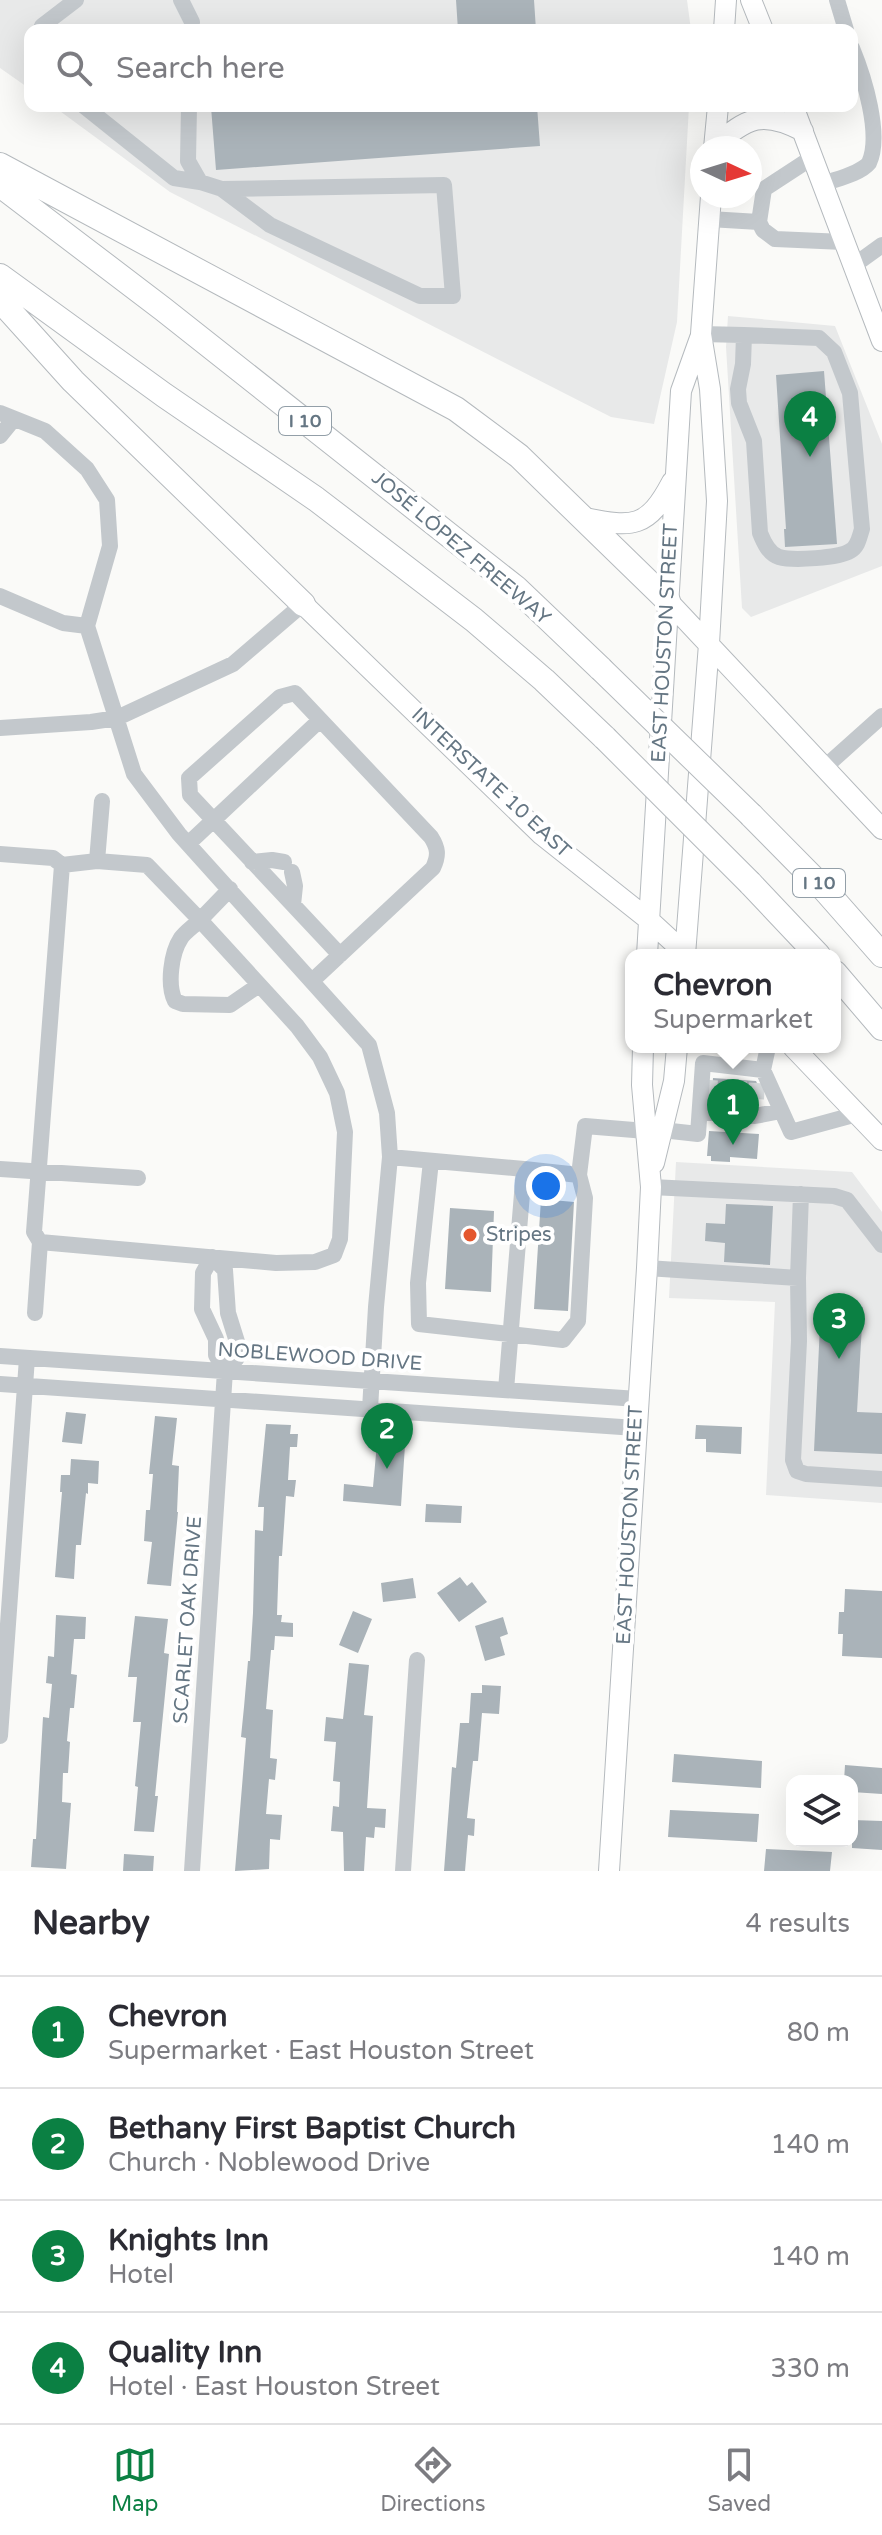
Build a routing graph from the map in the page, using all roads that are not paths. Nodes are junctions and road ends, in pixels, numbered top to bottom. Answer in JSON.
{"nodes":[{"id":1,"x":76,"y":0,"type":"edge"},
{"id":2,"x":181,"y":0,"type":"edge"},
{"id":3,"x":726,"y":0,"type":"edge"},
{"id":4,"x":751,"y":0,"type":"edge"},
{"id":5,"x":837,"y":0,"type":"edge"},
{"id":6,"x":45,"y":24,"type":"edge"},
{"id":7,"x":192,"y":24,"type":"edge"},
{"id":8,"x":724,"y":24,"type":"edge"},
{"id":9,"x":761,"y":24,"type":"edge"},
{"id":10,"x":844,"y":24,"type":"edge"},
{"id":11,"x":858,"y":65,"type":"edge"},
{"id":12,"x":95,"y":112,"type":"edge"},
{"id":13,"x":189,"y":112,"type":"edge"},
{"id":14,"x":717,"y":112,"type":"edge"},
{"id":15,"x":795,"y":112,"type":"edge"},
{"id":16,"x":803,"y":131,"type":"junction"},
{"id":17,"x":715,"y":136,"type":"edge"},
{"id":18,"x":728,"y":136,"type":"edge"},
{"id":19,"x":813,"y":157,"type":"junction"},
{"id":20,"x":0,"y":165,"type":"edge"},
{"id":21,"x":200,"y":182,"type":"junction"},
{"id":22,"x":823,"y":184,"type":"junction"},
{"id":23,"x":0,"y":185,"type":"edge"},
{"id":24,"x":222,"y":189,"type":"junction"},
{"id":25,"x":710,"y":208,"type":"edge"},
{"id":26,"x":709,"y":219,"type":"junction"},
{"id":27,"x":759,"y":222,"type":"junction"},
{"id":28,"x":844,"y":242,"type":"junction"},
{"id":29,"x":882,"y":245,"type":"edge"},
{"id":30,"x":853,"y":266,"type":"junction"},
{"id":31,"x":0,"y":276,"type":"edge"},
{"id":32,"x":0,"y":300,"type":"edge"},
{"id":33,"x":701,"y":334,"type":"junction"},
{"id":34,"x":744,"y":335,"type":"junction"},
{"id":35,"x":882,"y":341,"type":"edge"},
{"id":36,"x":7,"y":417,"type":"edge"},
{"id":37,"x":0,"y":436,"type":"edge"},
{"id":38,"x":674,"y":479,"type":"junction"},
{"id":39,"x":585,"y":518,"type":"junction"},
{"id":40,"x":0,"y":596,"type":"edge"},
{"id":41,"x":668,"y":601,"type":"junction"},
{"id":42,"x":303,"y":604,"type":"junction"},
{"id":43,"x":87,"y":626,"type":"junction"},
{"id":44,"x":709,"y":644,"type":"junction"},
{"id":45,"x":882,"y":716,"type":"edge"},
{"id":46,"x":117,"y":718,"type":"junction"},
{"id":47,"x":320,"y":720,"type":"junction"},
{"id":48,"x":0,"y":728,"type":"edge"},
{"id":49,"x":825,"y":767,"type":"junction"},
{"id":50,"x":102,"y":801,"type":"dead end"},
{"id":51,"x":213,"y":820,"type":"junction"},
{"id":52,"x":882,"y":829,"type":"edge"},
{"id":53,"x":188,"y":844,"type":"junction"},
{"id":54,"x":0,"y":854,"type":"edge"},
{"id":55,"x":97,"y":861,"type":"junction"},
{"id":56,"x":252,"y":862,"type":"junction"},
{"id":57,"x":62,"y":865,"type":"junction"},
{"id":58,"x":230,"y":889,"type":"junction"},
{"id":59,"x":293,"y":905,"type":"junction"},
{"id":60,"x":200,"y":920,"type":"junction"},
{"id":61,"x":649,"y":920,"type":"junction"},
{"id":62,"x":647,"y":949,"type":"edge"},
{"id":63,"x":680,"y":949,"type":"edge"},
{"id":64,"x":686,"y":949,"type":"edge"},
{"id":65,"x":812,"y":949,"type":"edge"},
{"id":66,"x":340,"y":955,"type":"junction"},
{"id":67,"x":882,"y":955,"type":"edge"},
{"id":68,"x":841,"y":980,"type":"edge"},
{"id":69,"x":312,"y":981,"type":"junction"},
{"id":70,"x":259,"y":985,"type":"junction"},
{"id":71,"x":882,"y":1028,"type":"edge"},
{"id":72,"x":643,"y":1053,"type":"edge"},
{"id":73,"x":766,"y":1053,"type":"edge"},
{"id":74,"x":799,"y":1053,"type":"edge"},
{"id":75,"x":678,"y":1056,"type":"edge"},
{"id":76,"x":713,"y":1073,"type":"junction"},
{"id":77,"x":759,"y":1073,"type":"junction"},
{"id":78,"x":738,"y":1097,"type":"tunnel mouth"},
{"id":79,"x":756,"y":1099,"type":"tunnel mouth"},
{"id":80,"x":711,"y":1106,"type":"junction"},
{"id":81,"x":781,"y":1111,"type":"junction"},
{"id":82,"x":857,"y":1114,"type":"junction"},
{"id":83,"x":737,"y":1115,"type":"junction"},
{"id":84,"x":755,"y":1116,"type":"junction"},
{"id":85,"x":654,"y":1131,"type":"junction"},
{"id":86,"x":882,"y":1140,"type":"edge"},
{"id":87,"x":390,"y":1157,"type":"junction"},
{"id":88,"x":431,"y":1161,"type":"junction"},
{"id":89,"x":0,"y":1169,"type":"edge"},
{"id":90,"x":524,"y":1169,"type":"junction"},
{"id":91,"x":38,"y":1172,"type":"junction"},
{"id":92,"x":579,"y":1175,"type":"junction"},
{"id":93,"x":138,"y":1178,"type":"dead end"},
{"id":94,"x":650,"y":1182,"type":"junction"},
{"id":95,"x":801,"y":1194,"type":"junction"},
{"id":96,"x":40,"y":1242,"type":"junction"},
{"id":97,"x":882,"y":1245,"type":"edge"},
{"id":98,"x":212,"y":1257,"type":"junction"},
{"id":99,"x":647,"y":1268,"type":"junction"},
{"id":100,"x":798,"y":1278,"type":"junction"},
{"id":101,"x":35,"y":1313,"type":"dead end"},
{"id":102,"x":510,"y":1333,"type":"junction"},
{"id":103,"x":0,"y":1356,"type":"edge"},
{"id":104,"x":27,"y":1358,"type":"junction"},
{"id":105,"x":225,"y":1371,"type":"junction"},
{"id":106,"x":372,"y":1381,"type":"junction"},
{"id":107,"x":0,"y":1384,"type":"edge"},
{"id":108,"x":25,"y":1385,"type":"junction"},
{"id":109,"x":460,"y":1387,"type":"junction"},
{"id":110,"x":506,"y":1390,"type":"junction"},
{"id":111,"x":223,"y":1398,"type":"junction"},
{"id":112,"x":638,"y":1399,"type":"junction"},
{"id":113,"x":370,"y":1409,"type":"junction"},
{"id":114,"x":458,"y":1415,"type":"junction"},
{"id":115,"x":636,"y":1428,"type":"junction"},
{"id":116,"x":882,"y":1479,"type":"edge"},
{"id":117,"x":417,"y":1660,"type":"dead end"},
{"id":118,"x":0,"y":1736,"type":"edge"},
{"id":119,"x":192,"y":1871,"type":"edge"},
{"id":120,"x":403,"y":1871,"type":"edge"},
{"id":121,"x":609,"y":1871,"type":"edge"}],
"edges":[{"from":1,"to":6,"type":"street"},
{"from":2,"to":7,"type":"street"},
{"from":3,"to":8,"type":"main road"},
{"from":4,"to":9,"type":"main road"},
{"from":5,"to":10,"type":"street"},
{"from":11,"to":22,"type":"street"},
{"from":12,"to":21,"type":"street"},
{"from":13,"to":21,"type":"street"},
{"from":14,"to":17,"type":"main road"},
{"from":15,"to":16,"type":"main road"},
{"from":16,"to":18,"type":"main road"},
{"from":16,"to":19,"type":"main road"},
{"from":19,"to":22,"type":"main road"},
{"from":19,"to":27,"type":"street"},
{"from":20,"to":39,"type":"highway"},
{"from":21,"to":24,"type":"street"},
{"from":22,"to":28,"type":"main road"},
{"from":23,"to":67,"type":"highway","name":"JOSÉ LÓPEZ FREEWAY","number":"I 10","bridge":true},
{"from":24,"to":24,"type":"street"},
{"from":25,"to":26,"type":"main road","name":"EAST HOUSTON STREET"},
{"from":26,"to":27,"type":"street"},
{"from":26,"to":33,"type":"main road","name":"EAST HOUSTON STREET"},
{"from":27,"to":28,"type":"street"},
{"from":28,"to":30,"type":"main road"},
{"from":29,"to":30,"type":"street"},
{"from":30,"to":35,"type":"main road"},
{"from":31,"to":65,"type":"highway","number":"I 10","bridge":true},
{"from":32,"to":42,"type":"highway"},
{"from":33,"to":34,"type":"street"},
{"from":33,"to":38,"type":"main road","name":"EAST HOUSTON STREET"},
{"from":33,"to":44,"type":"main road","name":"EAST HOUSTON STREET"},
{"from":34,"to":34,"type":"street"},
{"from":36,"to":37,"type":"street"},
{"from":36,"to":43,"type":"street"},
{"from":38,"to":39,"type":"main road"},
{"from":38,"to":41,"type":"main road","name":"EAST HOUSTON STREET"},
{"from":39,"to":41,"type":"highway"},
{"from":40,"to":43,"type":"street"},
{"from":41,"to":44,"type":"main road"},
{"from":41,"to":61,"type":"main road","name":"EAST HOUSTON STREET"},
{"from":42,"to":46,"type":"street"},
{"from":42,"to":61,"type":"main road","name":"INTERSTATE 10 EAST"},
{"from":43,"to":46,"type":"street"},
{"from":44,"to":49,"type":"main road"},
{"from":44,"to":64,"type":"main road","name":"EAST HOUSTON STREET"},
{"from":45,"to":49,"type":"street"},
{"from":46,"to":48,"type":"street"},
{"from":46,"to":53,"type":"street"},
{"from":47,"to":51,"type":"street"},
{"from":47,"to":51,"type":"street"},
{"from":47,"to":66,"type":"street"},
{"from":49,"to":52,"type":"main road"},
{"from":50,"to":55,"type":"street"},
{"from":51,"to":53,"type":"street"},
{"from":51,"to":56,"type":"street"},
{"from":53,"to":58,"type":"street"},
{"from":54,"to":57,"type":"street"},
{"from":55,"to":57,"type":"street"},
{"from":55,"to":60,"type":"street"},
{"from":56,"to":59,"type":"street"},
{"from":56,"to":59,"type":"street"},
{"from":57,"to":91,"type":"street"},
{"from":58,"to":60,"type":"street"},
{"from":58,"to":69,"type":"street"},
{"from":59,"to":66,"type":"street"},
{"from":60,"to":70,"type":"street"},
{"from":60,"to":70,"type":"street"},
{"from":61,"to":62,"type":"main road","name":"EAST HOUSTON STREET"},
{"from":61,"to":63,"type":"main road","name":"INTERSTATE 10 EAST"},
{"from":66,"to":69,"type":"street"},
{"from":68,"to":71,"type":"highway"},
{"from":69,"to":87,"type":"street"},
{"from":70,"to":98,"type":"street"},
{"from":72,"to":85,"type":"main road","name":"EAST HOUSTON STREET"},
{"from":73,"to":77,"type":"street"},
{"from":74,"to":82,"type":"main road"},
{"from":75,"to":76,"type":"street"},
{"from":75,"to":85,"type":"main road","name":"EAST HOUSTON STREET"},
{"from":76,"to":77,"type":"street"},
{"from":76,"to":80,"type":"street"},
{"from":77,"to":81,"type":"street"},
{"from":78,"to":83,"type":"street"},
{"from":79,"to":84,"type":"street"},
{"from":80,"to":83,"type":"street"},
{"from":80,"to":85,"type":"street"},
{"from":81,"to":82,"type":"street"},
{"from":81,"to":84,"type":"street"},
{"from":82,"to":86,"type":"main road"},
{"from":83,"to":84,"type":"street"},
{"from":85,"to":92,"type":"street"},
{"from":85,"to":94,"type":"main road","name":"EAST HOUSTON STREET"},
{"from":87,"to":88,"type":"street"},
{"from":87,"to":106,"type":"street"},
{"from":88,"to":90,"type":"street"},
{"from":88,"to":102,"type":"street"},
{"from":89,"to":91,"type":"street"},
{"from":90,"to":92,"type":"street"},
{"from":90,"to":102,"type":"street"},
{"from":91,"to":93,"type":"street"},
{"from":91,"to":96,"type":"street"},
{"from":92,"to":102,"type":"street"},
{"from":94,"to":95,"type":"street"},
{"from":94,"to":99,"type":"main road","name":"EAST HOUSTON STREET"},
{"from":95,"to":97,"type":"street"},
{"from":95,"to":100,"type":"street"},
{"from":96,"to":98,"type":"street"},
{"from":96,"to":101,"type":"street"},
{"from":98,"to":105,"type":"street"},
{"from":98,"to":105,"type":"street"},
{"from":99,"to":100,"type":"street"},
{"from":99,"to":112,"type":"main road","name":"EAST HOUSTON STREET"},
{"from":100,"to":116,"type":"street"},
{"from":102,"to":110,"type":"street"},
{"from":103,"to":104,"type":"street","name":"NOBLEWOOD DRIVE"},
{"from":104,"to":105,"type":"street","name":"NOBLEWOOD DRIVE"},
{"from":104,"to":108,"type":"street"},
{"from":105,"to":106,"type":"street","name":"NOBLEWOOD DRIVE"},
{"from":105,"to":111,"type":"street","name":"SCARLET OAK DRIVE"},
{"from":106,"to":109,"type":"street","name":"NOBLEWOOD DRIVE"},
{"from":106,"to":113,"type":"street"},
{"from":107,"to":108,"type":"street"},
{"from":108,"to":111,"type":"street"},
{"from":108,"to":118,"type":"street"},
{"from":109,"to":110,"type":"street","name":"NOBLEWOOD DRIVE"},
{"from":109,"to":114,"type":"street"},
{"from":110,"to":112,"type":"street","name":"NOBLEWOOD DRIVE"},
{"from":111,"to":113,"type":"street"},
{"from":111,"to":119,"type":"street","name":"SCARLET OAK DRIVE"},
{"from":112,"to":115,"type":"main road","name":"EAST HOUSTON STREET"},
{"from":113,"to":114,"type":"street"},
{"from":114,"to":115,"type":"street"},
{"from":115,"to":121,"type":"main road","name":"EAST HOUSTON STREET"},
{"from":117,"to":120,"type":"street"}]}
